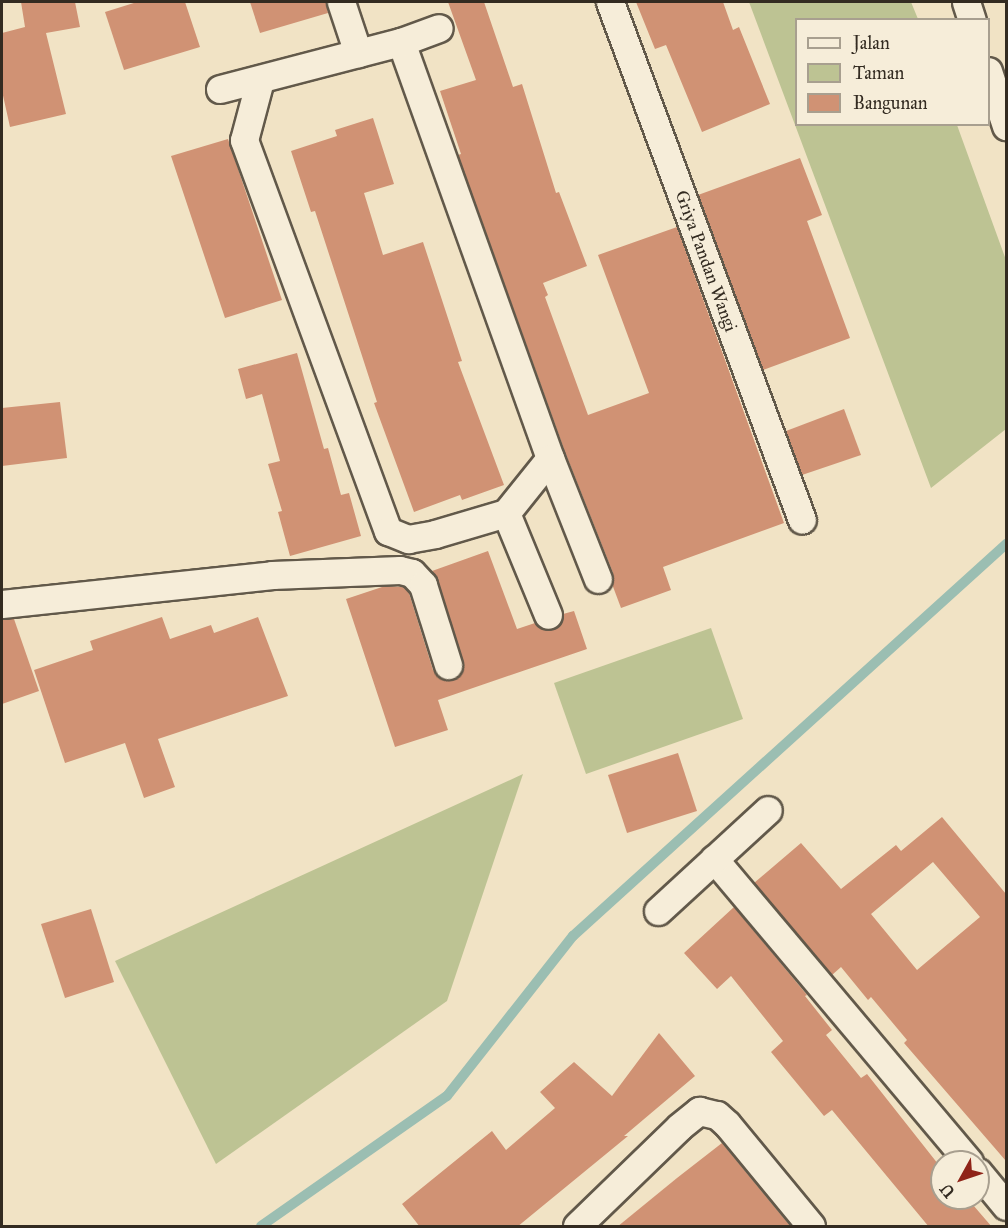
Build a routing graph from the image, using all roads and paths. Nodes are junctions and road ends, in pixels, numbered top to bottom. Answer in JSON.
{"nodes":[{"id":1,"x":340,"y":2,"type":"edge"},
{"id":2,"x":609,"y":2,"type":"edge"},
{"id":3,"x":966,"y":2,"type":"edge"},
{"id":4,"x":971,"y":18,"type":"edge"},
{"id":5,"x":439,"y":28,"type":"dead end"},
{"id":6,"x":400,"y":42,"type":"junction"},
{"id":7,"x":358,"y":53,"type":"junction"},
{"id":8,"x":990,"y":77,"type":"edge"},
{"id":9,"x":260,"y":80,"type":"junction"},
{"id":10,"x":220,"y":89,"type":"dead end"},
{"id":11,"x":1006,"y":126,"type":"edge"},
{"id":12,"x":550,"y":458,"type":"junction"},
{"id":13,"x":506,"y":513,"type":"junction"},
{"id":14,"x":802,"y":520,"type":"dead end"},
{"id":15,"x":598,"y":579,"type":"dead end"},
{"id":16,"x":2,"y":604,"type":"edge"},
{"id":17,"x":548,"y":615,"type":"dead end"},
{"id":18,"x":448,"y":665,"type":"dead end"},
{"id":19,"x":768,"y":810,"type":"dead end"},
{"id":20,"x":714,"y":859,"type":"junction"},
{"id":21,"x":658,"y":911,"type":"dead end"},
{"id":22,"x":959,"y":1150,"type":"edge"},
{"id":23,"x":990,"y":1187,"type":"edge"},
{"id":24,"x":1006,"y":1206,"type":"edge"},
{"id":25,"x":577,"y":1227,"type":"edge"},
{"id":26,"x":811,"y":1227,"type":"edge"}],
"edges":[{"from":1,"to":7,"type":"street"},
{"from":2,"to":14,"type":"street","name":"Griya Pandan Wangi"},
{"from":3,"to":4,"type":"street"},
{"from":5,"to":6,"type":"street"},
{"from":6,"to":7,"type":"street"},
{"from":6,"to":12,"type":"street"},
{"from":7,"to":9,"type":"street"},
{"from":8,"to":11,"type":"street"},
{"from":9,"to":10,"type":"street"},
{"from":9,"to":13,"type":"street"},
{"from":12,"to":13,"type":"street"},
{"from":12,"to":15,"type":"street"},
{"from":13,"to":17,"type":"street"},
{"from":16,"to":18,"type":"street"},
{"from":19,"to":20,"type":"street"},
{"from":20,"to":21,"type":"street"},
{"from":20,"to":22,"type":"street"},
{"from":23,"to":24,"type":"street"},
{"from":25,"to":26,"type":"street"}]}
